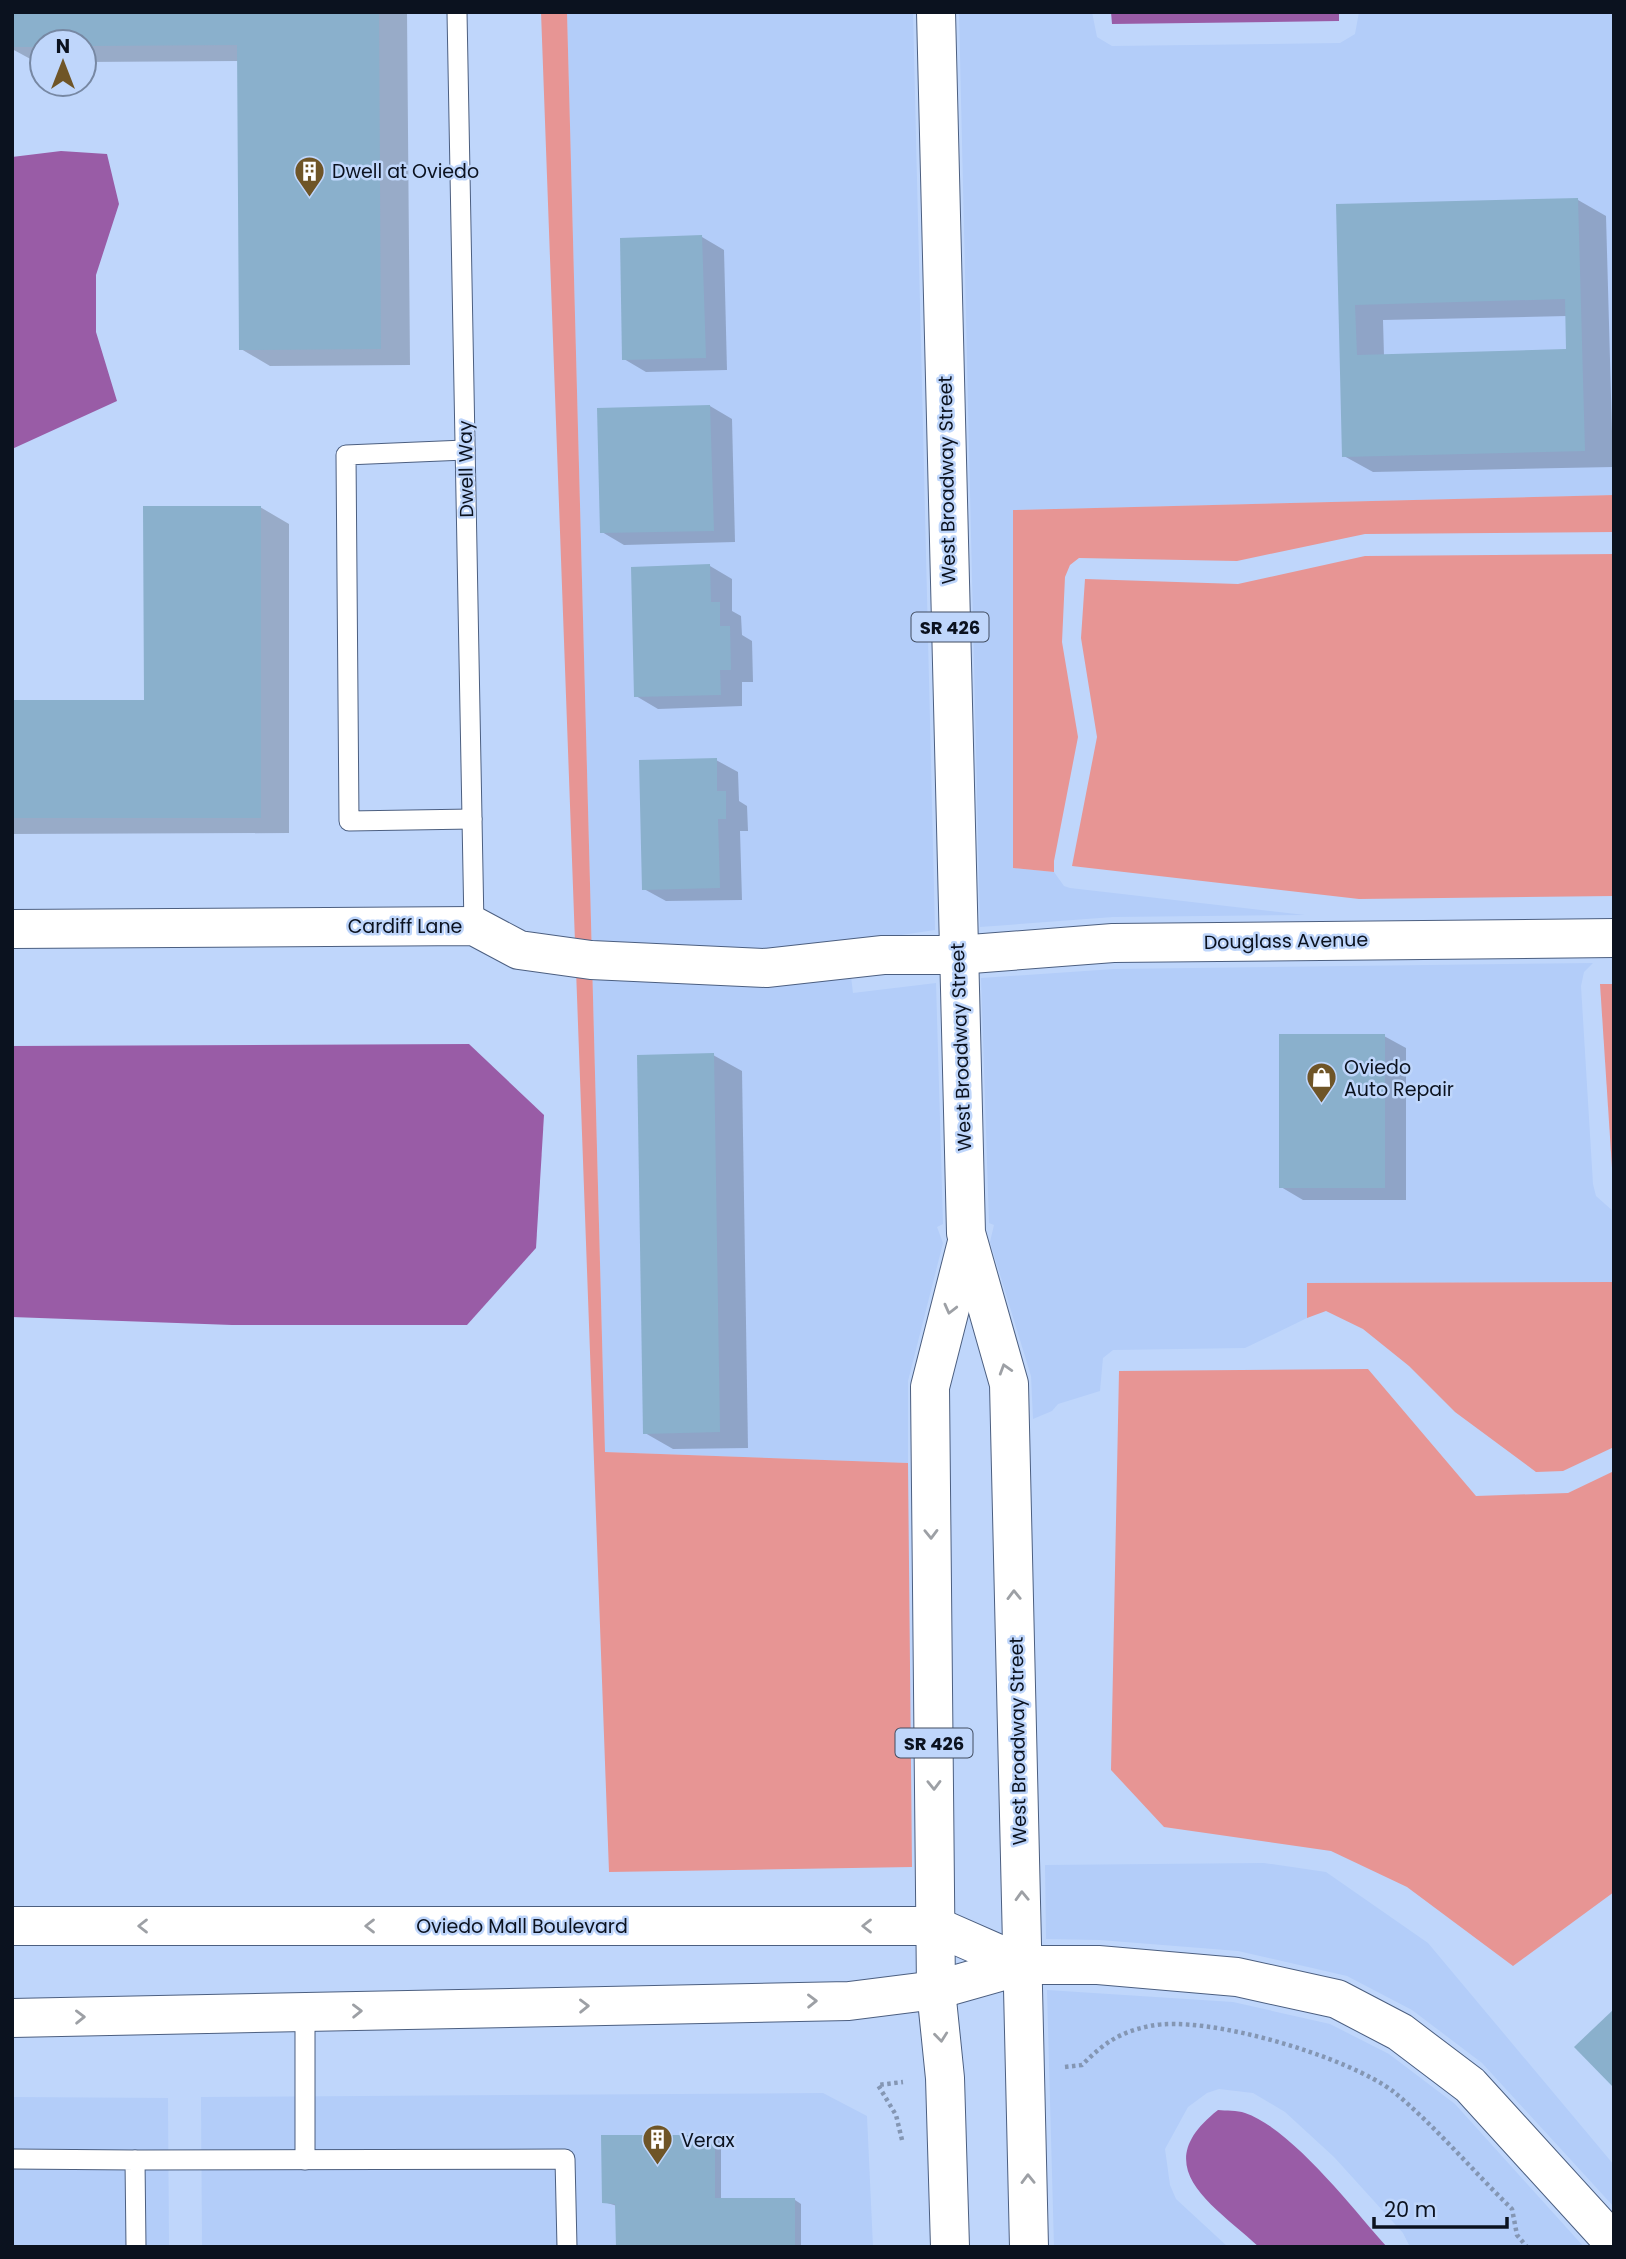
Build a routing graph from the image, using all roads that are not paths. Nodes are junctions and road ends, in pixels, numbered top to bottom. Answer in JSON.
{"nodes":[{"id":1,"x":457,"y":12,"type":"edge"},
{"id":2,"x":936,"y":12,"type":"edge"},
{"id":3,"x":465,"y":450,"type":"junction"},
{"id":4,"x":472,"y":819,"type":"junction"},
{"id":5,"x":474,"y":926,"type":"junction"},
{"id":6,"x":12,"y":929,"type":"edge"},
{"id":7,"x":1614,"y":937,"type":"edge"},
{"id":8,"x":958,"y":955,"type":"junction"},
{"id":9,"x":967,"y":1242,"type":"junction"},
{"id":10,"x":12,"y":1926,"type":"edge"},
{"id":11,"x":935,"y":1926,"type":"junction"},
{"id":12,"x":1024,"y":1965,"type":"junction"},
{"id":13,"x":936,"y":1990,"type":"junction"},
{"id":14,"x":305,"y":2012,"type":"junction"},
{"id":15,"x":12,"y":2018,"type":"edge"},
{"id":16,"x":12,"y":2159,"type":"edge"},
{"id":17,"x":135,"y":2160,"type":"junction"},
{"id":18,"x":305,"y":2160,"type":"junction"},
{"id":19,"x":1614,"y":2243,"type":"edge"},
{"id":20,"x":136,"y":2247,"type":"edge"},
{"id":21,"x":567,"y":2247,"type":"edge"},
{"id":22,"x":950,"y":2247,"type":"edge"},
{"id":23,"x":1029,"y":2247,"type":"edge"}],
"edges":[{"from":1,"to":3,"type":"lane","name":"Dwell Way"},
{"from":2,"to":8,"type":"street","name":"West Broadway Street","number":"SR 426"},
{"from":3,"to":4,"type":"lane","name":"Dwell Way"},
{"from":3,"to":4,"type":"lane"},
{"from":4,"to":5,"type":"lane","name":"Dwell Way"},
{"from":5,"to":6,"type":"street","name":"Cardiff Lane"},
{"from":5,"to":8,"type":"street","name":"Cardiff Lane"},
{"from":7,"to":8,"type":"street","name":"Douglass Avenue"},
{"from":8,"to":9,"type":"street","name":"West Broadway Street","number":"SR 426"},
{"from":9,"to":11,"type":"street","name":"West Broadway Street","number":"SR 426","one_way":true},
{"from":12,"to":9,"type":"street","name":"West Broadway Street","number":"SR 426","one_way":true},
{"from":11,"to":10,"type":"street","name":"Oviedo Mall Boulevard","one_way":true},
{"from":11,"to":12,"type":"street","name":"Oviedo Mall Boulevard"},
{"from":11,"to":13,"type":"street","name":"West Broadway Street","number":"SR 426"},
{"from":12,"to":13,"type":"street","name":"Oviedo Mall Boulevard"},
{"from":12,"to":19,"type":"street","name":"Oviedo Mall Boulevard"},
{"from":23,"to":12,"type":"street","name":"West Broadway Street","number":"SR 426","one_way":true},
{"from":14,"to":13,"type":"street","name":"Oviedo Mall Boulevard","one_way":true},
{"from":13,"to":22,"type":"street","name":"West Broadway Street","number":"SR 426","one_way":true},
{"from":15,"to":14,"type":"street","name":"Oviedo Mall Boulevard","one_way":true},
{"from":14,"to":18,"type":"lane"},
{"from":16,"to":17,"type":"lane"},
{"from":17,"to":18,"type":"lane"},
{"from":17,"to":20,"type":"lane"},
{"from":18,"to":21,"type":"lane"}]}
